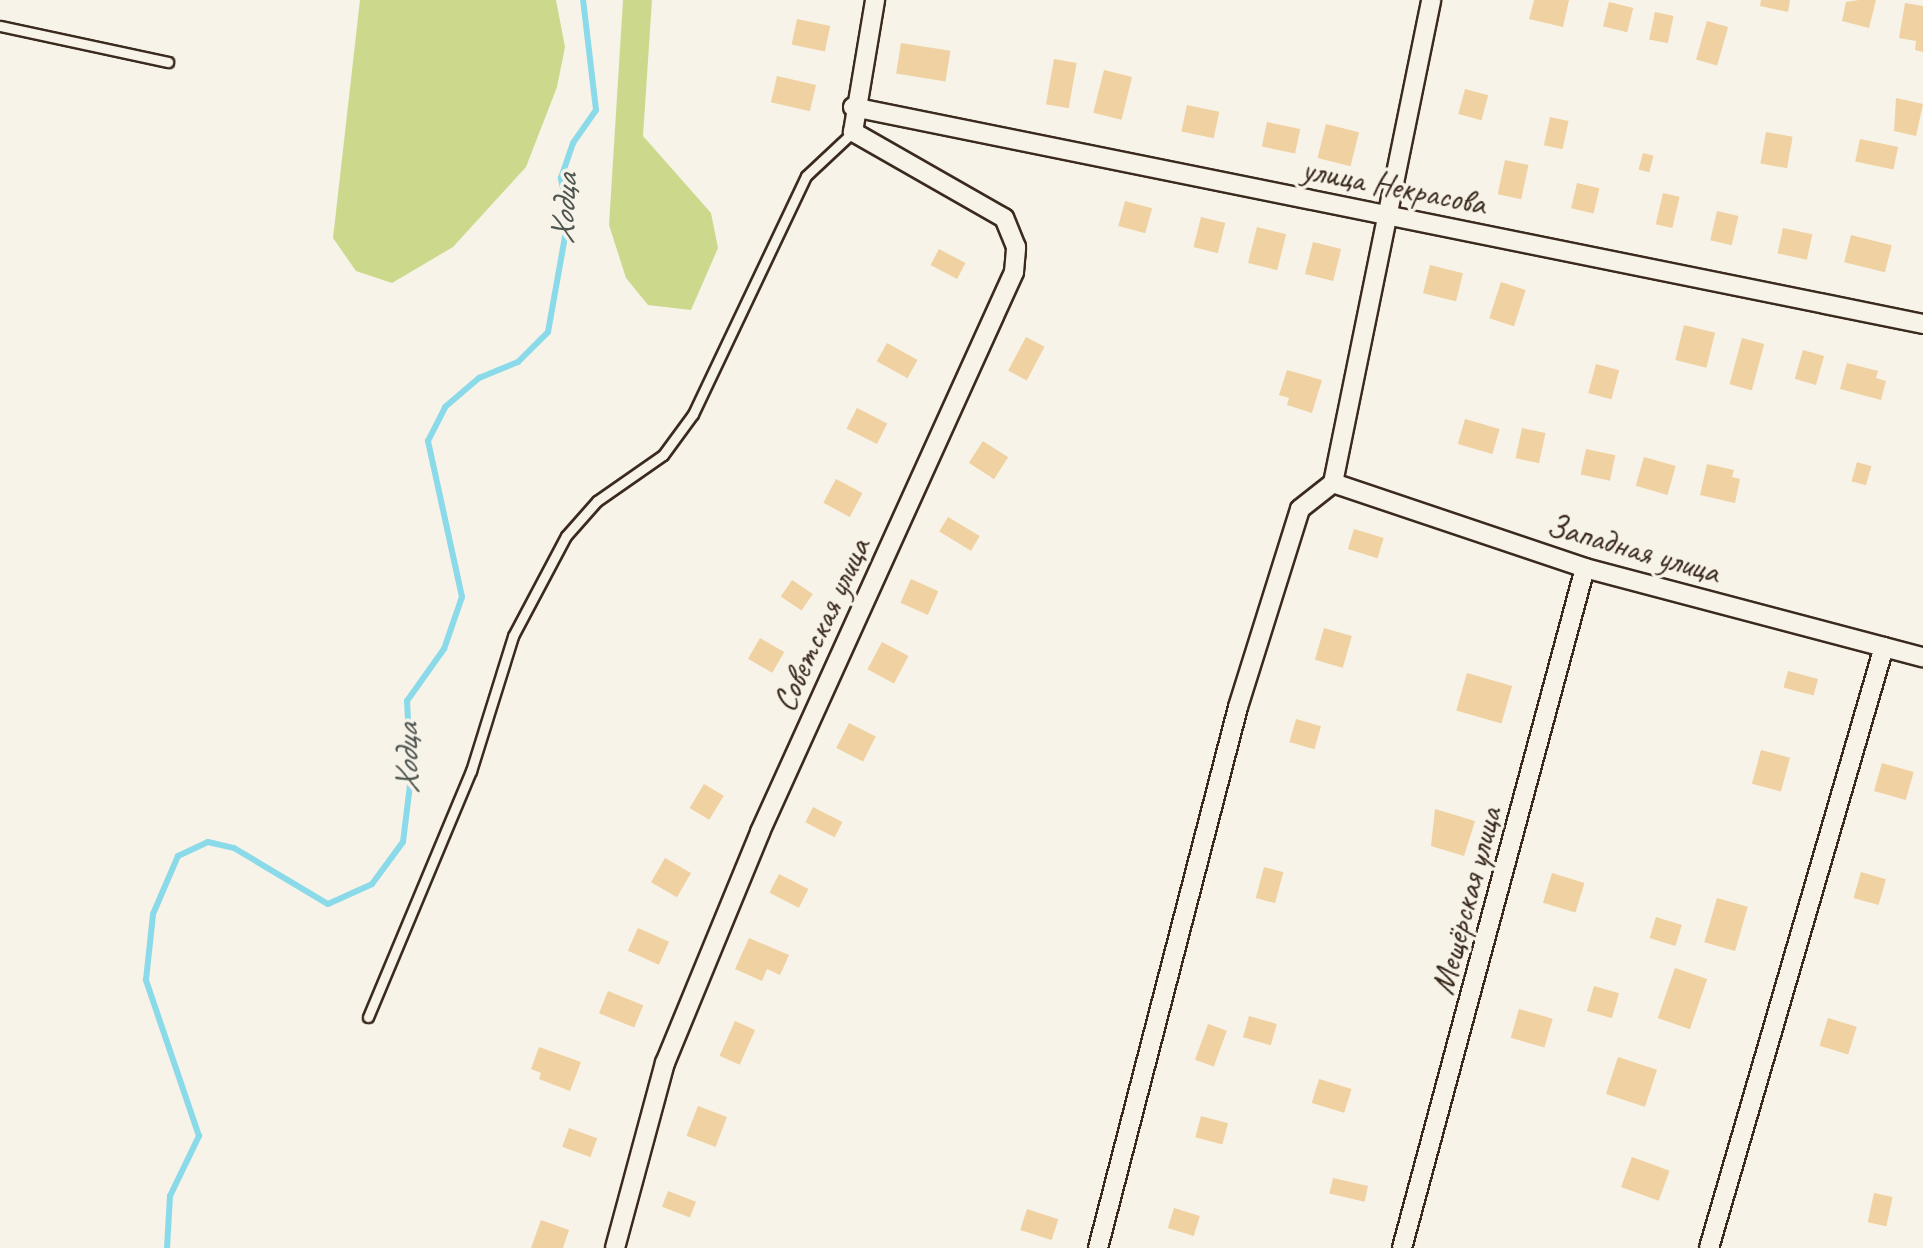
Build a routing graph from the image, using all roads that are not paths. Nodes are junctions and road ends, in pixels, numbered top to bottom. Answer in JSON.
{"nodes":[{"id":1,"x":875,"y":0,"type":"edge"},
{"id":2,"x":1431,"y":0,"type":"edge"},
{"id":3,"x":0,"y":26,"type":"edge"},
{"id":4,"x":167,"y":62,"type":"dead end"},
{"id":5,"x":853,"y":107,"type":"junction"},
{"id":6,"x":853,"y":131,"type":"junction"},
{"id":7,"x":1392,"y":216,"type":"junction"},
{"id":8,"x":1922,"y":318,"type":"edge"},
{"id":9,"x":1333,"y":483,"type":"junction"},
{"id":10,"x":1585,"y":568,"type":"junction"},
{"id":11,"x":1884,"y":647,"type":"junction"},
{"id":12,"x":1923,"y":657,"type":"edge"},
{"id":13,"x":368,"y":1017,"type":"dead end"},
{"id":14,"x":615,"y":1248,"type":"edge"},
{"id":15,"x":1098,"y":1248,"type":"edge"},
{"id":16,"x":1402,"y":1248,"type":"edge"},
{"id":17,"x":1709,"y":1248,"type":"edge"}],
"edges":[{"from":1,"to":5,"type":"street"},
{"from":2,"to":7,"type":"street"},
{"from":3,"to":4,"type":"lane"},
{"from":5,"to":6,"type":"street"},
{"from":5,"to":7,"type":"street","name":"улица Некрасова"},
{"from":6,"to":13,"type":"lane"},
{"from":6,"to":14,"type":"street","name":"Советская улица"},
{"from":7,"to":8,"type":"street","name":"улица Некрасова"},
{"from":7,"to":9,"type":"street"},
{"from":9,"to":10,"type":"street","name":"Западная улица"},
{"from":9,"to":15,"type":"street"},
{"from":10,"to":11,"type":"street","name":"Западная улица"},
{"from":10,"to":16,"type":"street","name":"Мещёрская улица"},
{"from":11,"to":12,"type":"street","name":"Западная улица"},
{"from":11,"to":17,"type":"street"}]}
